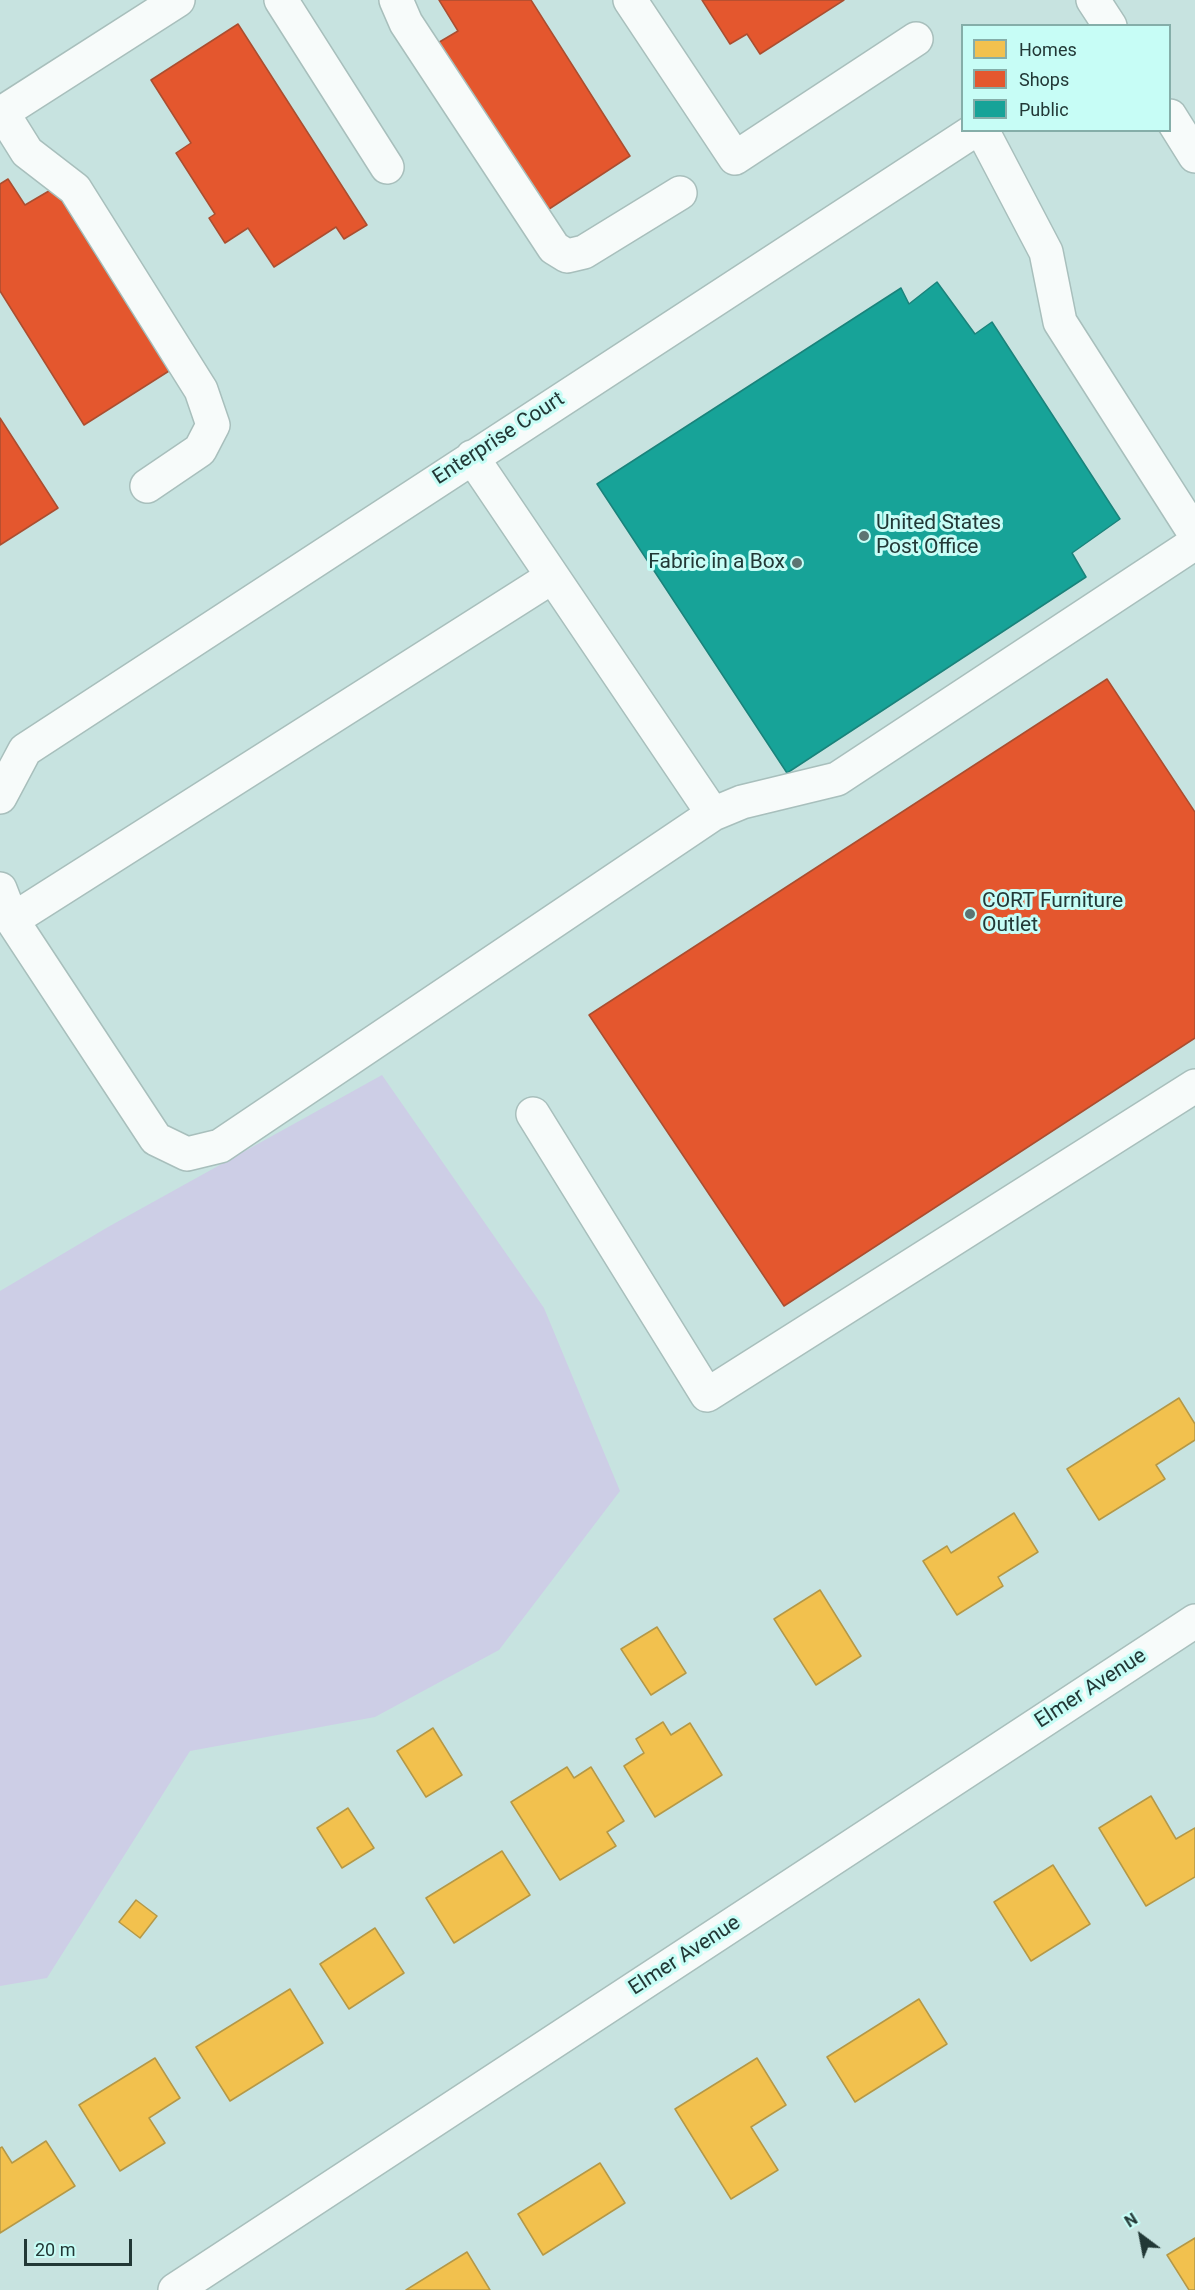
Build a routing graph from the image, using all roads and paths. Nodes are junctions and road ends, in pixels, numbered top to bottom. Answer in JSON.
{"nodes":[{"id":1,"x":178,"y":0,"type":"edge"},
{"id":2,"x":281,"y":0,"type":"edge"},
{"id":3,"x":396,"y":0,"type":"edge"},
{"id":4,"x":630,"y":0,"type":"edge"},
{"id":5,"x":1093,"y":0,"type":"edge"},
{"id":6,"x":1109,"y":24,"type":"edge"},
{"id":7,"x":916,"y":39,"type":"dead end"},
{"id":8,"x":1,"y":113,"type":"edge"},
{"id":9,"x":1171,"y":118,"type":"edge"},
{"id":10,"x":972,"y":132,"type":"edge"},
{"id":11,"x":983,"y":132,"type":"edge"},
{"id":12,"x":1195,"y":156,"type":"edge"},
{"id":13,"x":387,"y":166,"type":"dead end"},
{"id":14,"x":680,"y":194,"type":"dead end"},
{"id":15,"x":472,"y":457,"type":"junction"},
{"id":16,"x":147,"y":486,"type":"dead end"},
{"id":17,"x":1195,"y":534,"type":"edge"},
{"id":18,"x":1195,"y":543,"type":"edge"},
{"id":19,"x":552,"y":577,"type":"junction"},
{"id":20,"x":0,"y":797,"type":"edge"},
{"id":21,"x":713,"y":814,"type":"junction"},
{"id":22,"x":0,"y":889,"type":"edge"},
{"id":23,"x":12,"y":920,"type":"junction"},
{"id":24,"x":1195,"y":1086,"type":"edge"},
{"id":25,"x":533,"y":1113,"type":"dead end"},
{"id":26,"x":1195,"y":1621,"type":"edge"},
{"id":27,"x":175,"y":2290,"type":"edge"}],
"edges":[{"from":1,"to":8,"type":"street"},
{"from":2,"to":13,"type":"street"},
{"from":3,"to":14,"type":"street"},
{"from":4,"to":7,"type":"street"},
{"from":5,"to":6,"type":"street"},
{"from":8,"to":16,"type":"street"},
{"from":9,"to":12,"type":"street"},
{"from":10,"to":15,"type":"street","name":"Enterprise Court"},
{"from":11,"to":17,"type":"street"},
{"from":15,"to":19,"type":"street"},
{"from":15,"to":20,"type":"street","name":"Enterprise Court"},
{"from":18,"to":21,"type":"street"},
{"from":19,"to":21,"type":"street"},
{"from":19,"to":23,"type":"street"},
{"from":21,"to":23,"type":"street"},
{"from":22,"to":23,"type":"street"},
{"from":24,"to":25,"type":"street"},
{"from":26,"to":27,"type":"street","name":"Elmer Avenue"}]}
